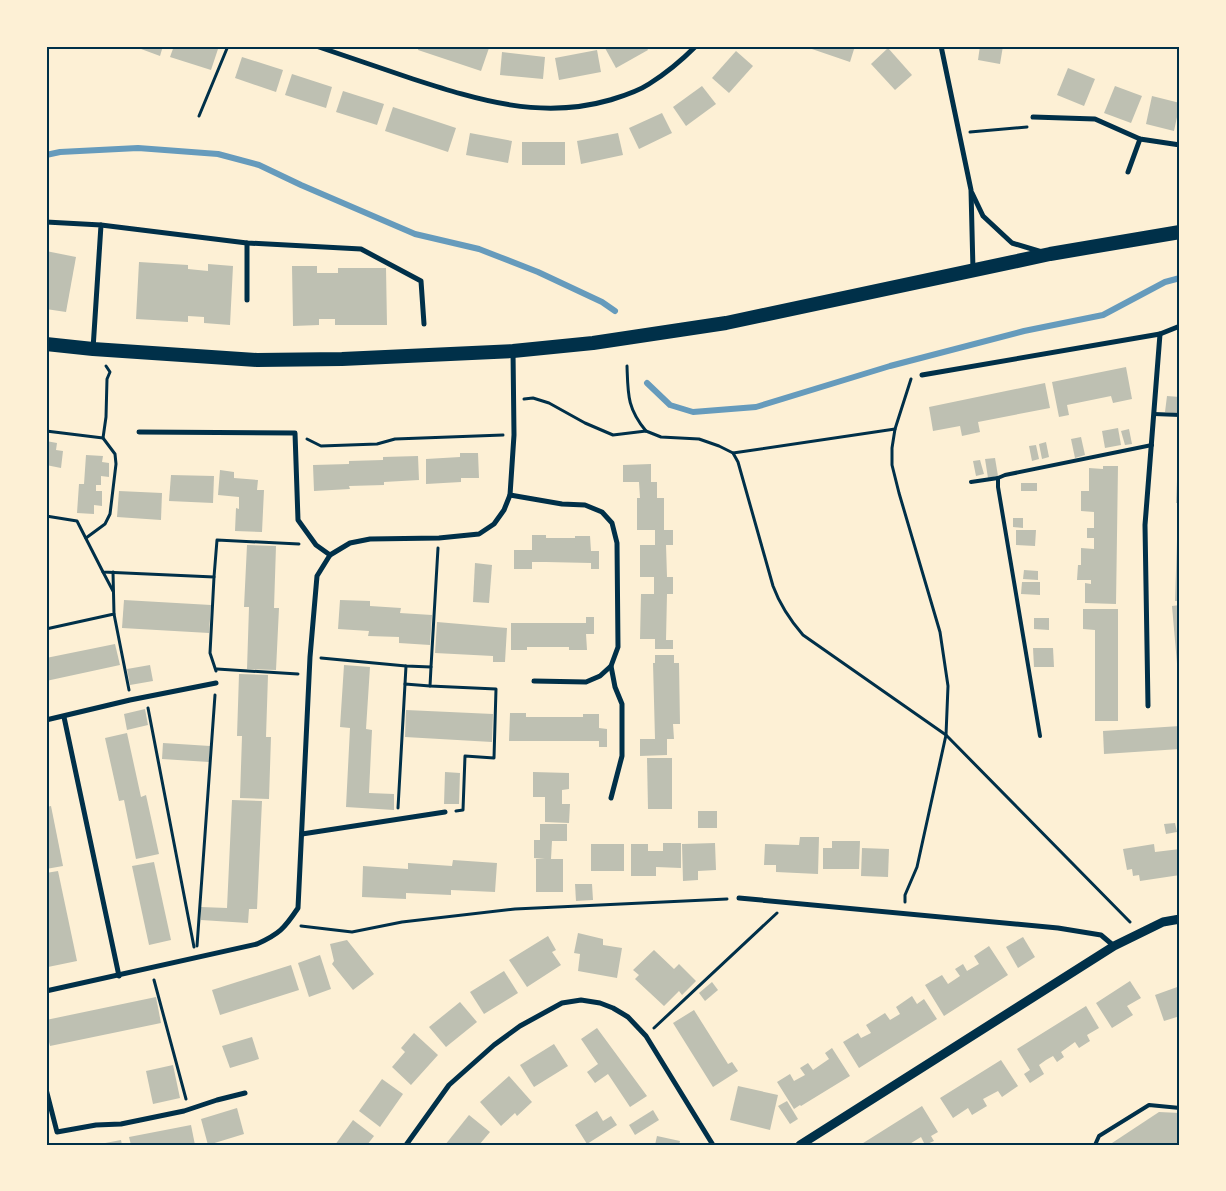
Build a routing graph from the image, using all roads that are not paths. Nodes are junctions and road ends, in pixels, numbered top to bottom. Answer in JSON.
{"nodes":[{"id":1,"x":316,"y":46,"type":"edge"},
{"id":2,"x":696,"y":46,"type":"edge"},
{"id":3,"x":941,"y":46,"type":"edge"},
{"id":4,"x":1033,"y":117,"type":"road end"},
{"id":5,"x":1140,"y":139,"type":"junction"},
{"id":6,"x":1180,"y":145,"type":"edge"},
{"id":7,"x":1128,"y":172,"type":"dead end"},
{"id":8,"x":971,"y":190,"type":"junction"},
{"id":9,"x":46,"y":222,"type":"edge"},
{"id":10,"x":101,"y":225,"type":"junction"},
{"id":11,"x":1180,"y":232,"type":"edge"},
{"id":12,"x":247,"y":243,"type":"junction"},
{"id":13,"x":1050,"y":254,"type":"junction"},
{"id":14,"x":973,"y":270,"type":"junction"},
{"id":15,"x":247,"y":300,"type":"dead end"},
{"id":16,"x":424,"y":324,"type":"dead end"},
{"id":17,"x":1180,"y":326,"type":"edge"},
{"id":18,"x":1160,"y":334,"type":"junction"},
{"id":19,"x":46,"y":344,"type":"edge"},
{"id":20,"x":93,"y":350,"type":"junction"},
{"id":21,"x":513,"y":351,"type":"junction"},
{"id":22,"x":925,"y":374,"type":"road end"},
{"id":23,"x":1154,"y":414,"type":"junction"},
{"id":24,"x":1180,"y":415,"type":"edge"},
{"id":25,"x":139,"y":432,"type":"dead end"},
{"id":26,"x":1152,"y":445,"type":"junction"},
{"id":27,"x":998,"y":478,"type":"junction"},
{"id":28,"x":971,"y":482,"type":"dead end"},
{"id":29,"x":510,"y":495,"type":"junction"},
{"id":30,"x":330,"y":555,"type":"junction"},
{"id":31,"x":611,"y":666,"type":"junction"},
{"id":32,"x":534,"y":681,"type":"dead end"},
{"id":33,"x":216,"y":684,"type":"road end"},
{"id":34,"x":1148,"y":706,"type":"dead end"},
{"id":35,"x":64,"y":717,"type":"junction"},
{"id":36,"x":46,"y":720,"type":"edge"},
{"id":37,"x":1040,"y":736,"type":"dead end"},
{"id":38,"x":612,"y":798,"type":"dead end"},
{"id":39,"x":445,"y":812,"type":"road end"},
{"id":40,"x":302,"y":834,"type":"junction"},
{"id":41,"x":739,"y":898,"type":"road end"},
{"id":42,"x":1180,"y":919,"type":"edge"},
{"id":43,"x":1114,"y":946,"type":"junction"},
{"id":44,"x":119,"y":976,"type":"junction"},
{"id":45,"x":46,"y":991,"type":"edge"},
{"id":46,"x":46,"y":1089,"type":"edge"},
{"id":47,"x":245,"y":1093,"type":"dead end"},
{"id":48,"x":1180,"y":1108,"type":"edge"},
{"id":49,"x":406,"y":1145,"type":"edge"},
{"id":50,"x":713,"y":1145,"type":"edge"},
{"id":51,"x":800,"y":1145,"type":"edge"},
{"id":52,"x":1095,"y":1145,"type":"edge"}],
"edges":[{"from":1,"to":2,"type":"street"},
{"from":3,"to":8,"type":"street"},
{"from":4,"to":5,"type":"street"},
{"from":5,"to":6,"type":"street"},
{"from":5,"to":7,"type":"street"},
{"from":8,"to":13,"type":"street"},
{"from":8,"to":14,"type":"street"},
{"from":9,"to":10,"type":"street"},
{"from":10,"to":12,"type":"street"},
{"from":10,"to":20,"type":"street"},
{"from":11,"to":13,"type":"highway"},
{"from":12,"to":15,"type":"street"},
{"from":12,"to":16,"type":"street"},
{"from":13,"to":14,"type":"highway"},
{"from":14,"to":21,"type":"highway"},
{"from":17,"to":18,"type":"street"},
{"from":18,"to":22,"type":"street"},
{"from":18,"to":23,"type":"street"},
{"from":19,"to":20,"type":"highway"},
{"from":20,"to":21,"type":"highway"},
{"from":21,"to":29,"type":"street"},
{"from":23,"to":24,"type":"lane"},
{"from":23,"to":26,"type":"street"},
{"from":25,"to":30,"type":"street"},
{"from":26,"to":27,"type":"lane"},
{"from":26,"to":34,"type":"street"},
{"from":27,"to":28,"type":"lane"},
{"from":27,"to":37,"type":"lane"},
{"from":29,"to":30,"type":"street"},
{"from":29,"to":31,"type":"street"},
{"from":30,"to":40,"type":"street"},
{"from":31,"to":32,"type":"street"},
{"from":31,"to":38,"type":"street"},
{"from":33,"to":35,"type":"street"},
{"from":35,"to":36,"type":"street"},
{"from":35,"to":44,"type":"street"},
{"from":39,"to":40,"type":"street"},
{"from":40,"to":44,"type":"street"},
{"from":41,"to":43,"type":"street"},
{"from":42,"to":43,"type":"street"},
{"from":43,"to":51,"type":"street"},
{"from":44,"to":45,"type":"street"},
{"from":46,"to":47,"type":"street"},
{"from":48,"to":52,"type":"lane"},
{"from":49,"to":50,"type":"street"}]}
